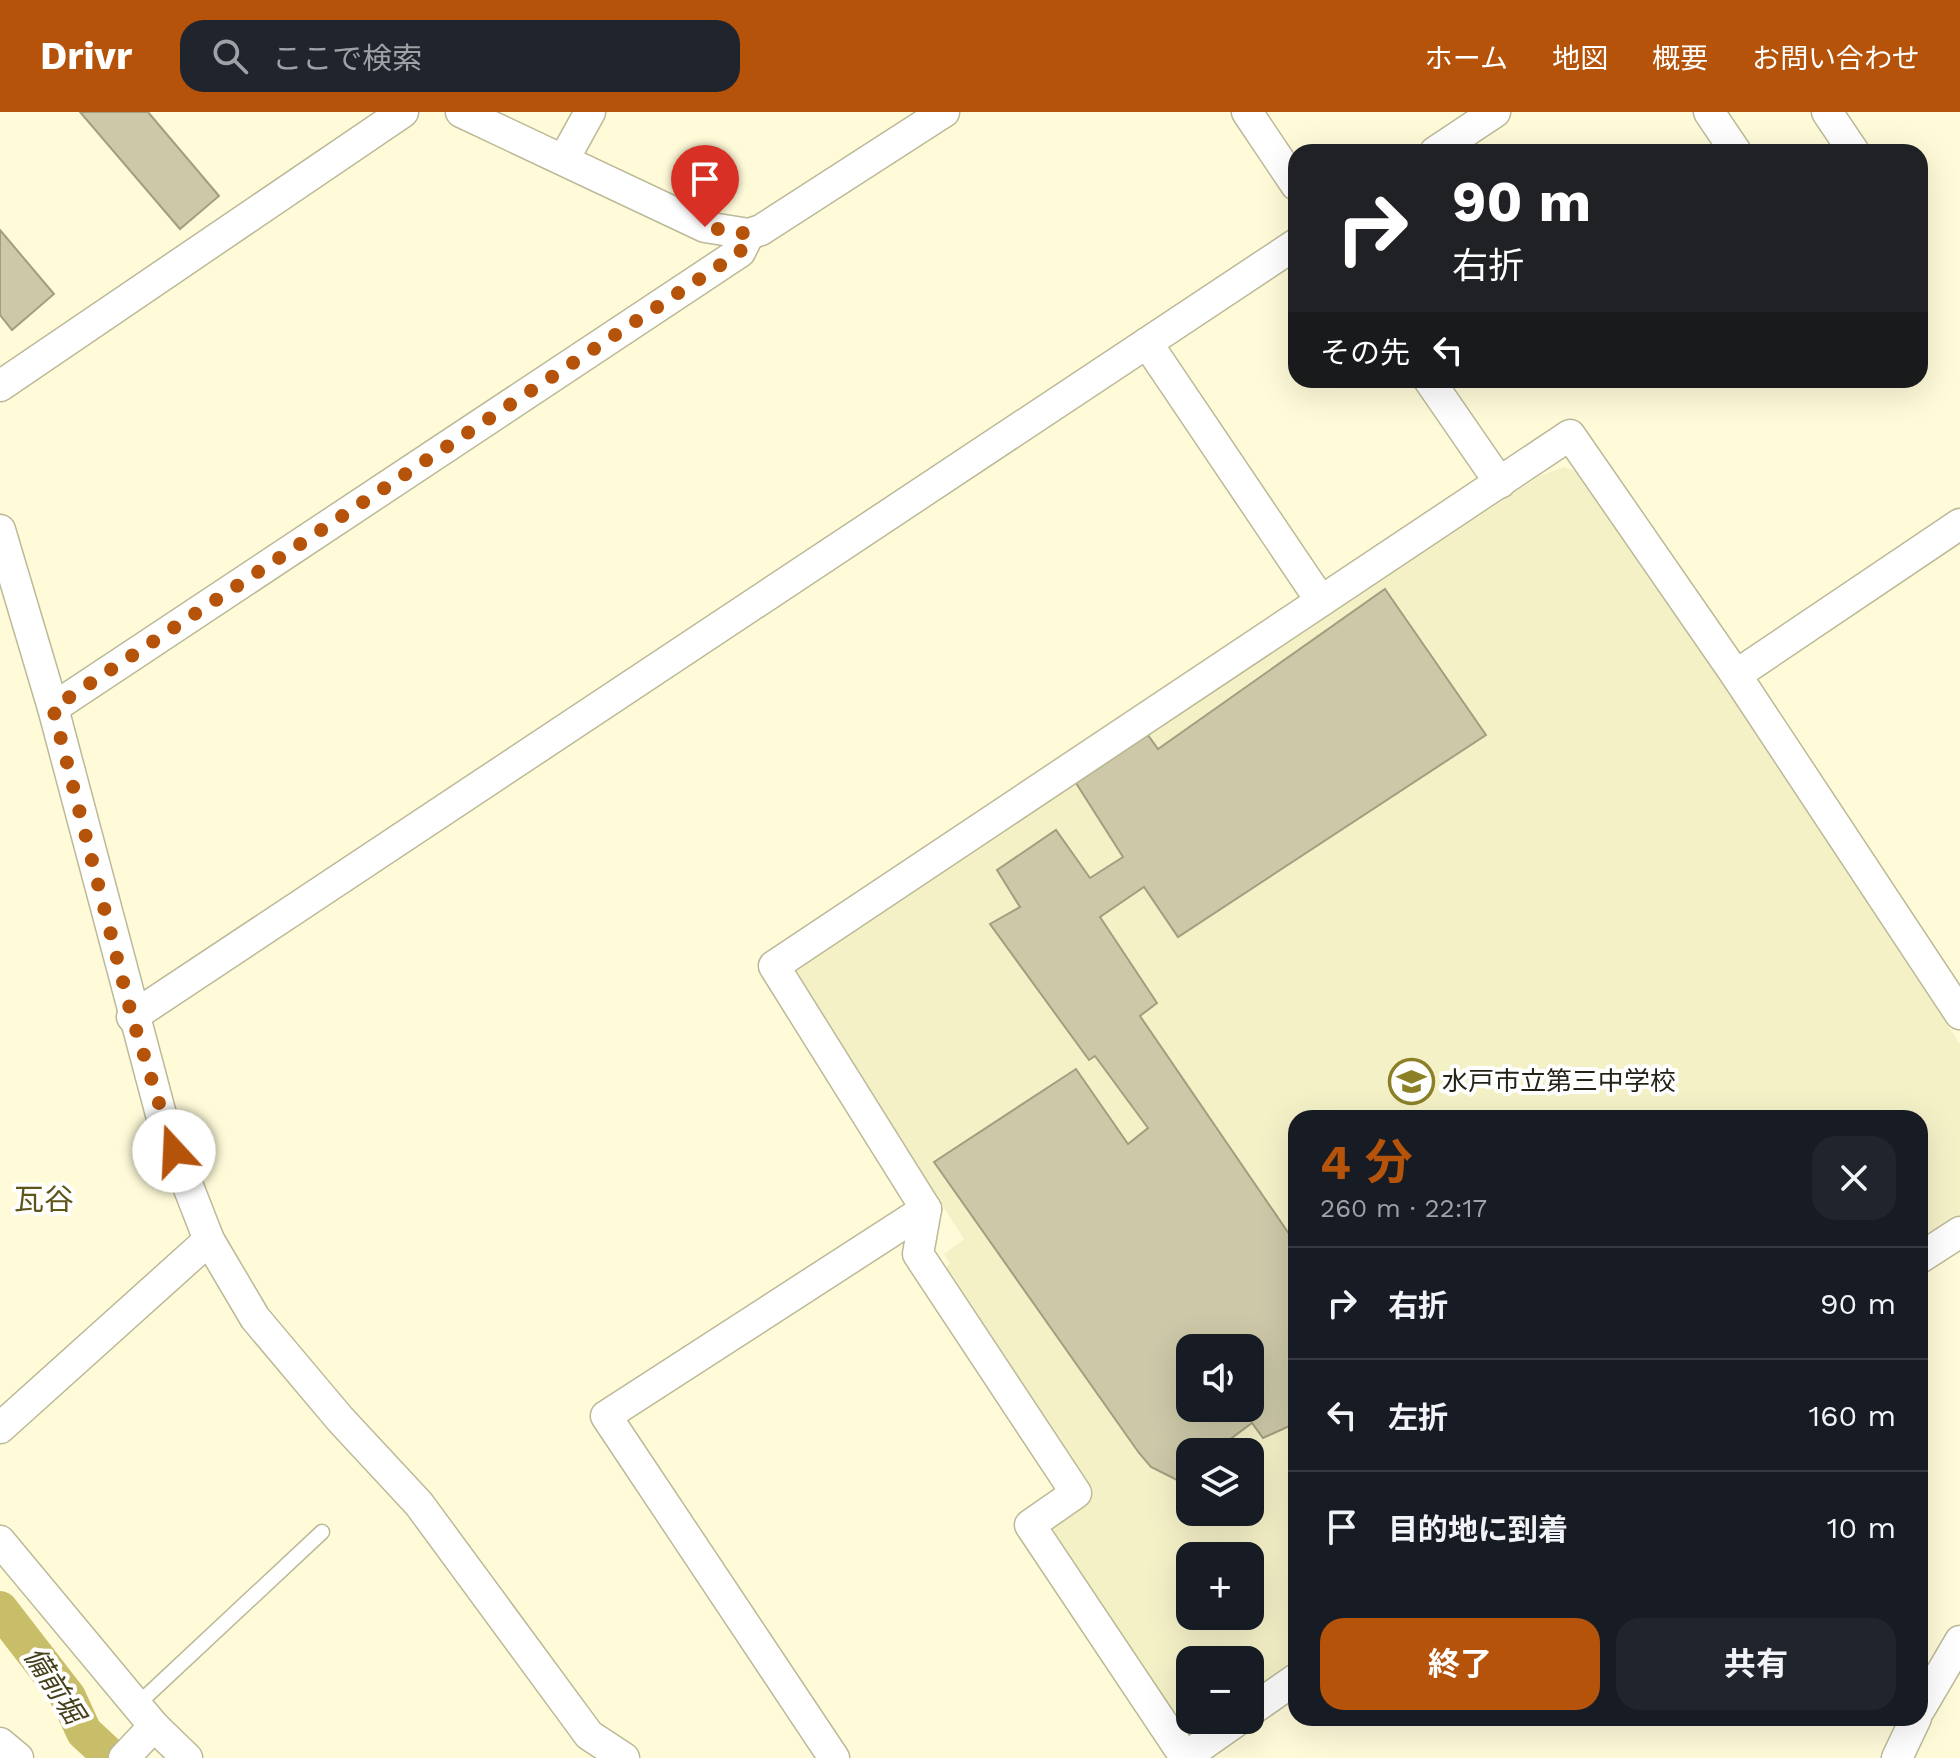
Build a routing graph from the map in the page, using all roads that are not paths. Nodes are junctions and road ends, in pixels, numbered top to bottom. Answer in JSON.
{"nodes":[{"id":1,"x":403,"y":112,"type":"edge"},
{"id":2,"x":461,"y":112,"type":"edge"},
{"id":3,"x":590,"y":112,"type":"edge"},
{"id":4,"x":944,"y":112,"type":"edge"},
{"id":5,"x":1247,"y":112,"type":"edge"},
{"id":6,"x":1495,"y":112,"type":"edge"},
{"id":7,"x":1709,"y":112,"type":"edge"},
{"id":8,"x":1827,"y":112,"type":"edge"},
{"id":9,"x":1447,"y":144,"type":"edge"},
{"id":10,"x":1731,"y":144,"type":"edge"},
{"id":11,"x":1849,"y":144,"type":"edge"},
{"id":12,"x":564,"y":159,"type":"junction"},
{"id":13,"x":1288,"y":173,"type":"edge"},
{"id":14,"x":749,"y":234,"type":"junction"},
{"id":15,"x":1288,"y":249,"type":"edge"},
{"id":16,"x":1147,"y":343,"type":"junction"},
{"id":17,"x":0,"y":386,"type":"edge"},
{"id":18,"x":1435,"y":388,"type":"edge"},
{"id":19,"x":1500,"y":483,"type":"junction"},
{"id":20,"x":1960,"y":524,"type":"edge"},
{"id":21,"x":0,"y":530,"type":"edge"},
{"id":22,"x":1321,"y":601,"type":"junction"},
{"id":23,"x":1736,"y":675,"type":"junction"},
{"id":24,"x":53,"y":708,"type":"junction"},
{"id":25,"x":1960,"y":1014,"type":"edge"},
{"id":26,"x":132,"y":1017,"type":"junction"},
{"id":27,"x":926,"y":1209,"type":"junction"},
{"id":28,"x":1960,"y":1232,"type":"edge"},
{"id":29,"x":209,"y":1240,"type":"junction"},
{"id":30,"x":1928,"y":1253,"type":"edge"},
{"id":31,"x":0,"y":1428,"type":"edge"},
{"id":32,"x":322,"y":1532,"type":"dead end"},
{"id":33,"x":0,"y":1541,"type":"edge"},
{"id":34,"x":1960,"y":1641,"type":"edge"},
{"id":35,"x":1288,"y":1685,"type":"edge"},
{"id":36,"x":1928,"y":1695,"type":"edge"},
{"id":37,"x":1264,"y":1701,"type":"edge"},
{"id":38,"x":1912,"y":1726,"type":"edge"},
{"id":39,"x":140,"y":1731,"type":"edge"},
{"id":40,"x":1218,"y":1734,"type":"edge"},
{"id":41,"x":0,"y":1743,"type":"edge"},
{"id":42,"x":18,"y":1758,"type":"edge"},
{"id":43,"x":187,"y":1758,"type":"edge"},
{"id":44,"x":624,"y":1758,"type":"edge"},
{"id":45,"x":834,"y":1758,"type":"edge"},
{"id":46,"x":1184,"y":1758,"type":"edge"},
{"id":47,"x":1897,"y":1758,"type":"edge"}],
"edges":[{"from":1,"to":17,"type":"street"},
{"from":2,"to":12,"type":"street"},
{"from":3,"to":12,"type":"street"},
{"from":4,"to":14,"type":"street"},
{"from":5,"to":13,"type":"street"},
{"from":6,"to":9,"type":"street"},
{"from":7,"to":10,"type":"street"},
{"from":8,"to":11,"type":"street"},
{"from":12,"to":14,"type":"street"},
{"from":14,"to":24,"type":"street"},
{"from":15,"to":16,"type":"street"},
{"from":16,"to":22,"type":"street"},
{"from":16,"to":26,"type":"street"},
{"from":18,"to":19,"type":"street"},
{"from":19,"to":22,"type":"street"},
{"from":19,"to":23,"type":"street"},
{"from":20,"to":23,"type":"street"},
{"from":21,"to":24,"type":"street"},
{"from":22,"to":27,"type":"street"},
{"from":23,"to":25,"type":"street"},
{"from":24,"to":26,"type":"street"},
{"from":26,"to":29,"type":"street"},
{"from":27,"to":45,"type":"street"},
{"from":27,"to":46,"type":"street"},
{"from":28,"to":30,"type":"street"},
{"from":29,"to":31,"type":"street"},
{"from":29,"to":44,"type":"street"},
{"from":32,"to":39,"type":"lane"},
{"from":33,"to":39,"type":"street"},
{"from":34,"to":36,"type":"street"},
{"from":35,"to":37,"type":"street"},
{"from":38,"to":47,"type":"street"},
{"from":39,"to":43,"type":"street"},
{"from":40,"to":46,"type":"street"},
{"from":41,"to":42,"type":"street"}]}
